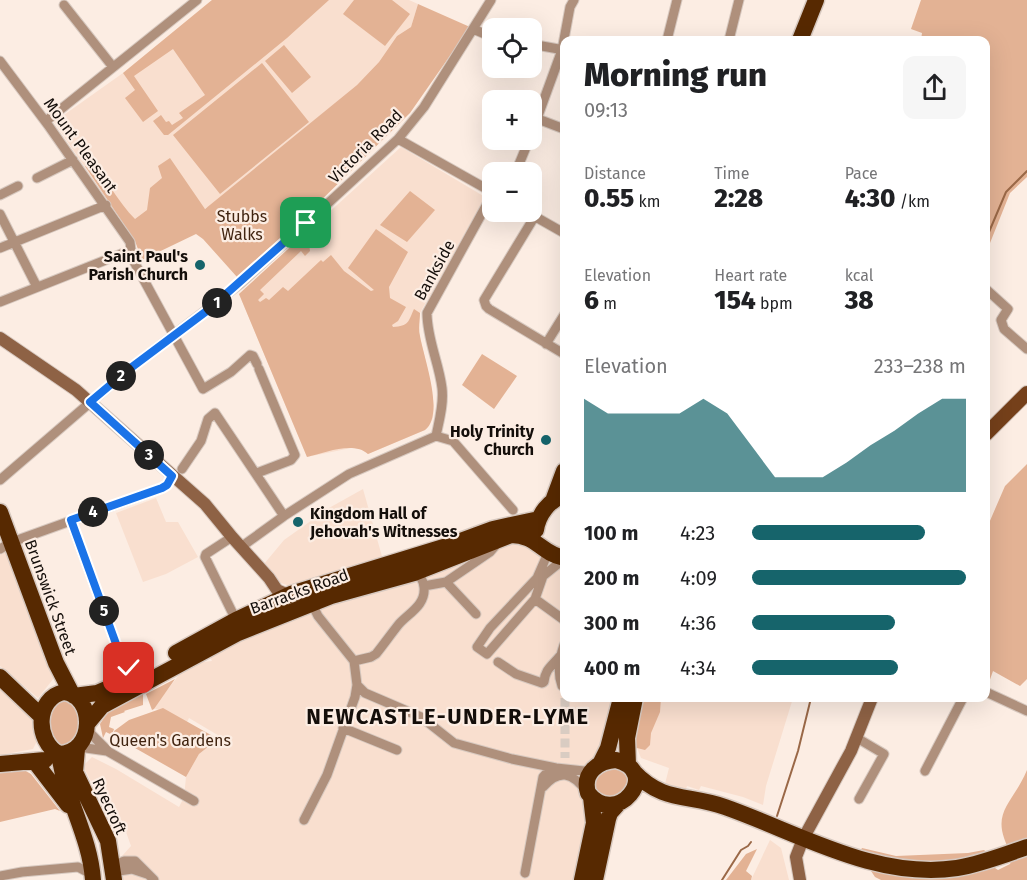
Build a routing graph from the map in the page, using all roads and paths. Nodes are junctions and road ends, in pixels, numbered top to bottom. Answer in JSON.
{"nodes":[{"id":1,"x":197,"y":0,"type":"edge"},
{"id":2,"x":491,"y":0,"type":"edge"},
{"id":3,"x":574,"y":0,"type":"edge"},
{"id":4,"x":677,"y":0,"type":"edge"},
{"id":5,"x":739,"y":0,"type":"edge"},
{"id":6,"x":816,"y":0,"type":"edge"},
{"id":7,"x":826,"y":0,"type":"edge"},
{"id":8,"x":64,"y":5,"type":"dead end"},
{"id":9,"x":473,"y":28,"type":"junction"},
{"id":10,"x":482,"y":32,"type":"edge"},
{"id":11,"x":565,"y":36,"type":"edge"},
{"id":12,"x":668,"y":36,"type":"edge"},
{"id":13,"x":730,"y":36,"type":"edge"},
{"id":14,"x":802,"y":36,"type":"edge"},
{"id":15,"x":812,"y":36,"type":"edge"},
{"id":16,"x":542,"y":46,"type":"edge"},
{"id":17,"x":560,"y":49,"type":"edge"},
{"id":18,"x":560,"y":58,"type":"edge"},
{"id":19,"x":0,"y":61,"type":"edge"},
{"id":20,"x":113,"y":67,"type":"junction"},
{"id":21,"x":542,"y":108,"type":"edge"},
{"id":22,"x":542,"y":121,"type":"edge"},
{"id":23,"x":46,"y":122,"type":"junction"},
{"id":24,"x":560,"y":127,"type":"edge"},
{"id":25,"x":398,"y":139,"type":"junction"},
{"id":26,"x":74,"y":160,"type":"junction"},
{"id":27,"x":37,"y":178,"type":"dead end"},
{"id":28,"x":18,"y":186,"type":"dead end"},
{"id":29,"x":482,"y":188,"type":"edge"},
{"id":30,"x":0,"y":195,"type":"edge"},
{"id":31,"x":106,"y":206,"type":"junction"},
{"id":32,"x":482,"y":212,"type":"edge"},
{"id":33,"x":0,"y":214,"type":"edge"},
{"id":34,"x":542,"y":220,"type":"edge"},
{"id":35,"x":527,"y":222,"type":"edge"},
{"id":36,"x":560,"y":231,"type":"edge"},
{"id":37,"x":14,"y":242,"type":"junction"},
{"id":38,"x":0,"y":248,"type":"edge"},
{"id":39,"x":131,"y":250,"type":"junction"},
{"id":40,"x":37,"y":287,"type":"junction"},
{"id":41,"x":990,"y":293,"type":"edge"},
{"id":42,"x":0,"y":302,"type":"edge"},
{"id":43,"x":560,"y":321,"type":"edge"},
{"id":44,"x":174,"y":336,"type":"junction"},
{"id":45,"x":0,"y":338,"type":"edge"},
{"id":46,"x":546,"y":344,"type":"junction"},
{"id":47,"x":1027,"y":349,"type":"edge"},
{"id":48,"x":560,"y":352,"type":"edge"},
{"id":49,"x":1027,"y":393,"type":"edge"},
{"id":50,"x":90,"y":402,"type":"junction"},
{"id":51,"x":990,"y":430,"type":"edge"},
{"id":52,"x":436,"y":436,"type":"junction"},
{"id":53,"x":177,"y":473,"type":"junction"},
{"id":54,"x":257,"y":473,"type":"junction"},
{"id":55,"x":0,"y":480,"type":"edge"},
{"id":56,"x":559,"y":497,"type":"edge"},
{"id":57,"x":513,"y":510,"type":"dead end"},
{"id":58,"x":0,"y":512,"type":"edge"},
{"id":59,"x":284,"y":516,"type":"junction"},
{"id":60,"x":539,"y":519,"type":"junction"},
{"id":61,"x":71,"y":520,"type":"junction"},
{"id":62,"x":232,"y":537,"type":"junction"},
{"id":63,"x":503,"y":537,"type":"junction"},
{"id":64,"x":6,"y":545,"type":"edge"},
{"id":65,"x":241,"y":547,"type":"junction"},
{"id":66,"x":544,"y":549,"type":"junction"},
{"id":67,"x":560,"y":557,"type":"edge"},
{"id":68,"x":560,"y":562,"type":"edge"},
{"id":69,"x":262,"y":571,"type":"junction"},
{"id":70,"x":419,"y":579,"type":"junction"},
{"id":71,"x":446,"y":582,"type":"junction"},
{"id":72,"x":288,"y":596,"type":"junction"},
{"id":73,"x":308,"y":596,"type":"junction"},
{"id":74,"x":535,"y":599,"type":"junction"},
{"id":75,"x":258,"y":609,"type":"junction"},
{"id":76,"x":476,"y":614,"type":"dead end"},
{"id":77,"x":560,"y":617,"type":"edge"},
{"id":78,"x":236,"y":620,"type":"junction"},
{"id":79,"x":560,"y":656,"type":"joint"},
{"id":80,"x":354,"y":661,"type":"junction"},
{"id":81,"x":498,"y":662,"type":"dead end"},
{"id":82,"x":134,"y":670,"type":"junction"},
{"id":83,"x":0,"y":677,"type":"edge"},
{"id":84,"x":560,"y":680,"type":"edge"},
{"id":85,"x":357,"y":686,"type":"junction"},
{"id":86,"x":990,"y":694,"type":"edge"},
{"id":87,"x":73,"y":695,"type":"junction"},
{"id":88,"x":620,"y":702,"type":"edge"},
{"id":89,"x":634,"y":702,"type":"edge"},
{"id":90,"x":871,"y":702,"type":"edge"},
{"id":91,"x":961,"y":702,"type":"edge"},
{"id":92,"x":1027,"y":710,"type":"edge"},
{"id":93,"x":41,"y":716,"type":"junction"},
{"id":94,"x":86,"y":727,"type":"junction"},
{"id":95,"x":343,"y":728,"type":"junction"},
{"id":96,"x":44,"y":735,"type":"junction"},
{"id":97,"x":857,"y":738,"type":"junction"},
{"id":98,"x":78,"y":748,"type":"junction"},
{"id":99,"x":398,"y":750,"type":"dead end"},
{"id":100,"x":109,"y":752,"type":"junction"},
{"id":101,"x":58,"y":754,"type":"junction"},
{"id":102,"x":0,"y":759,"type":"edge"},
{"id":103,"x":35,"y":762,"type":"junction"},
{"id":104,"x":0,"y":764,"type":"edge"},
{"id":105,"x":562,"y":765,"type":"junction"},
{"id":106,"x":596,"y":767,"type":"junction"},
{"id":107,"x":631,"y":768,"type":"junction"},
{"id":108,"x":925,"y":771,"type":"dead end"},
{"id":109,"x":543,"y":787,"type":"junction"},
{"id":110,"x":656,"y":791,"type":"junction"},
{"id":111,"x":589,"y":795,"type":"junction"},
{"id":112,"x":859,"y":799,"type":"dead end"},
{"id":113,"x":194,"y":801,"type":"dead end"},
{"id":114,"x":623,"y":801,"type":"junction"},
{"id":115,"x":77,"y":817,"type":"junction"},
{"id":116,"x":304,"y":820,"type":"dead end"},
{"id":117,"x":803,"y":839,"type":"junction"},
{"id":118,"x":88,"y":847,"type":"junction"},
{"id":119,"x":1027,"y":847,"type":"edge"},
{"id":120,"x":73,"y":867,"type":"junction"},
{"id":121,"x":109,"y":872,"type":"edge"},
{"id":122,"x":525,"y":873,"type":"dead end"},
{"id":123,"x":0,"y":876,"type":"edge"},
{"id":124,"x":151,"y":878,"type":"edge"},
{"id":125,"x":582,"y":880,"type":"edge"},
{"id":126,"x":595,"y":880,"type":"edge"},
{"id":127,"x":800,"y":880,"type":"edge"}],
"edges":[{"from":1,"to":20,"type":"street"},
{"from":2,"to":9,"type":"street","name":"Victoria Road"},
{"from":3,"to":11,"type":"street"},
{"from":4,"to":12,"type":"street"},
{"from":5,"to":13,"type":"street"},
{"from":6,"to":14,"type":"highway"},
{"from":7,"to":15,"type":"highway"},
{"from":8,"to":20,"type":"street"},
{"from":9,"to":10,"type":"street"},
{"from":9,"to":25,"type":"street","name":"Victoria Road"},
{"from":16,"to":17,"type":"street"},
{"from":18,"to":21,"type":"street"},
{"from":19,"to":23,"type":"street","name":"Mount Pleasant"},
{"from":20,"to":23,"type":"street"},
{"from":22,"to":24,"type":"street"},
{"from":23,"to":26,"type":"street","name":"Mount Pleasant"},
{"from":25,"to":29,"type":"street"},
{"from":25,"to":44,"type":"street","name":"Victoria Road"},
{"from":26,"to":27,"type":"street"},
{"from":26,"to":31,"type":"street","name":"Mount Pleasant"},
{"from":28,"to":30,"type":"street"},
{"from":31,"to":37,"type":"street"},
{"from":31,"to":39,"type":"street","name":"Mount Pleasant"},
{"from":32,"to":52,"type":"street","name":"Bankside"},
{"from":33,"to":37,"type":"street"},
{"from":34,"to":36,"type":"street"},
{"from":35,"to":46,"type":"street"},
{"from":37,"to":38,"type":"street"},
{"from":37,"to":40,"type":"street"},
{"from":39,"to":40,"type":"street"},
{"from":39,"to":44,"type":"street","name":"Mount Pleasant"},
{"from":40,"to":42,"type":"street"},
{"from":41,"to":47,"type":"street"},
{"from":43,"to":46,"type":"street"},
{"from":44,"to":50,"type":"street","name":"Victoria Road"},
{"from":44,"to":54,"type":"street","name":"Mount Pleasant"},
{"from":45,"to":50,"type":"street"},
{"from":46,"to":48,"type":"street"},
{"from":49,"to":51,"type":"main road"},
{"from":50,"to":53,"type":"street"},
{"from":50,"to":55,"type":"street","name":"Victoria Road"},
{"from":52,"to":57,"type":"street"},
{"from":52,"to":59,"type":"street"},
{"from":53,"to":54,"type":"street"},
{"from":53,"to":61,"type":"street"},
{"from":53,"to":62,"type":"street"},
{"from":54,"to":59,"type":"street"},
{"from":56,"to":60,"type":"highway"},
{"from":58,"to":64,"type":"highway","name":"Brunswick Street"},
{"from":59,"to":65,"type":"street"},
{"from":60,"to":66,"type":"highway"},
{"from":60,"to":73,"type":"highway","name":"Barracks Road"},
{"from":61,"to":64,"type":"street"},
{"from":61,"to":82,"type":"street"},
{"from":62,"to":65,"type":"street"},
{"from":62,"to":78,"type":"street"},
{"from":63,"to":66,"type":"highway","name":"Barracks Road"},
{"from":63,"to":70,"type":"highway","name":"Barracks Road"},
{"from":63,"to":71,"type":"street"},
{"from":64,"to":87,"type":"highway","name":"Brunswick Street"},
{"from":65,"to":69,"type":"street"},
{"from":66,"to":67,"type":"highway","name":"Barracks Road"},
{"from":66,"to":74,"type":"street"},
{"from":68,"to":74,"type":"street"},
{"from":69,"to":72,"type":"street"},
{"from":69,"to":75,"type":"street"},
{"from":70,"to":71,"type":"street"},
{"from":70,"to":73,"type":"highway","name":"Barracks Road"},
{"from":70,"to":80,"type":"street"},
{"from":71,"to":76,"type":"street"},
{"from":72,"to":73,"type":"highway","name":"Barracks Road"},
{"from":72,"to":75,"type":"highway","name":"Barracks Road"},
{"from":73,"to":80,"type":"street"},
{"from":73,"to":94,"type":"highway","name":"Barracks Road"},
{"from":74,"to":77,"type":"street"},
{"from":75,"to":78,"type":"highway","name":"Barracks Road"},
{"from":78,"to":82,"type":"highway","name":"Barracks Road"},
{"from":79,"to":81,"type":"street"},
{"from":79,"to":84,"type":"street"},
{"from":80,"to":85,"type":"street"},
{"from":82,"to":87,"type":"highway","name":"Barracks Road"},
{"from":83,"to":93,"type":"highway"},
{"from":85,"to":95,"type":"street"},
{"from":85,"to":105,"type":"street"},
{"from":86,"to":92,"type":"street"},
{"from":87,"to":93,"type":"highway"},
{"from":87,"to":94,"type":"highway"},
{"from":88,"to":106,"type":"highway"},
{"from":89,"to":107,"type":"highway"},
{"from":90,"to":97,"type":"street"},
{"from":91,"to":108,"type":"street"},
{"from":93,"to":96,"type":"highway"},
{"from":94,"to":98,"type":"highway"},
{"from":94,"to":100,"type":"street"},
{"from":95,"to":99,"type":"street"},
{"from":95,"to":116,"type":"street"},
{"from":96,"to":101,"type":"highway"},
{"from":96,"to":102,"type":"highway"},
{"from":97,"to":112,"type":"street"},
{"from":97,"to":117,"type":"street"},
{"from":98,"to":100,"type":"street"},
{"from":98,"to":101,"type":"highway"},
{"from":98,"to":121,"type":"highway","name":"Ryecroft"},
{"from":100,"to":113,"type":"street"},
{"from":101,"to":103,"type":"highway"},
{"from":101,"to":115,"type":"highway","name":"Ryecroft"},
{"from":103,"to":104,"type":"highway"},
{"from":103,"to":115,"type":"highway"},
{"from":105,"to":106,"type":"street"},
{"from":105,"to":109,"type":"street"},
{"from":106,"to":107,"type":"highway"},
{"from":106,"to":111,"type":"highway"},
{"from":107,"to":110,"type":"highway"},
{"from":107,"to":114,"type":"highway"},
{"from":109,"to":111,"type":"street"},
{"from":109,"to":122,"type":"street"},
{"from":110,"to":114,"type":"highway"},
{"from":110,"to":117,"type":"highway"},
{"from":111,"to":114,"type":"highway"},
{"from":111,"to":125,"type":"highway"},
{"from":114,"to":126,"type":"highway"},
{"from":115,"to":118,"type":"highway","name":"Ryecroft"},
{"from":117,"to":119,"type":"highway"},
{"from":117,"to":127,"type":"street"},
{"from":118,"to":120,"type":"street"},
{"from":118,"to":121,"type":"highway"},
{"from":120,"to":121,"type":"street"},
{"from":120,"to":123,"type":"street"},
{"from":121,"to":124,"type":"street"},
{"from":121,"to":124,"type":"street"}]}
